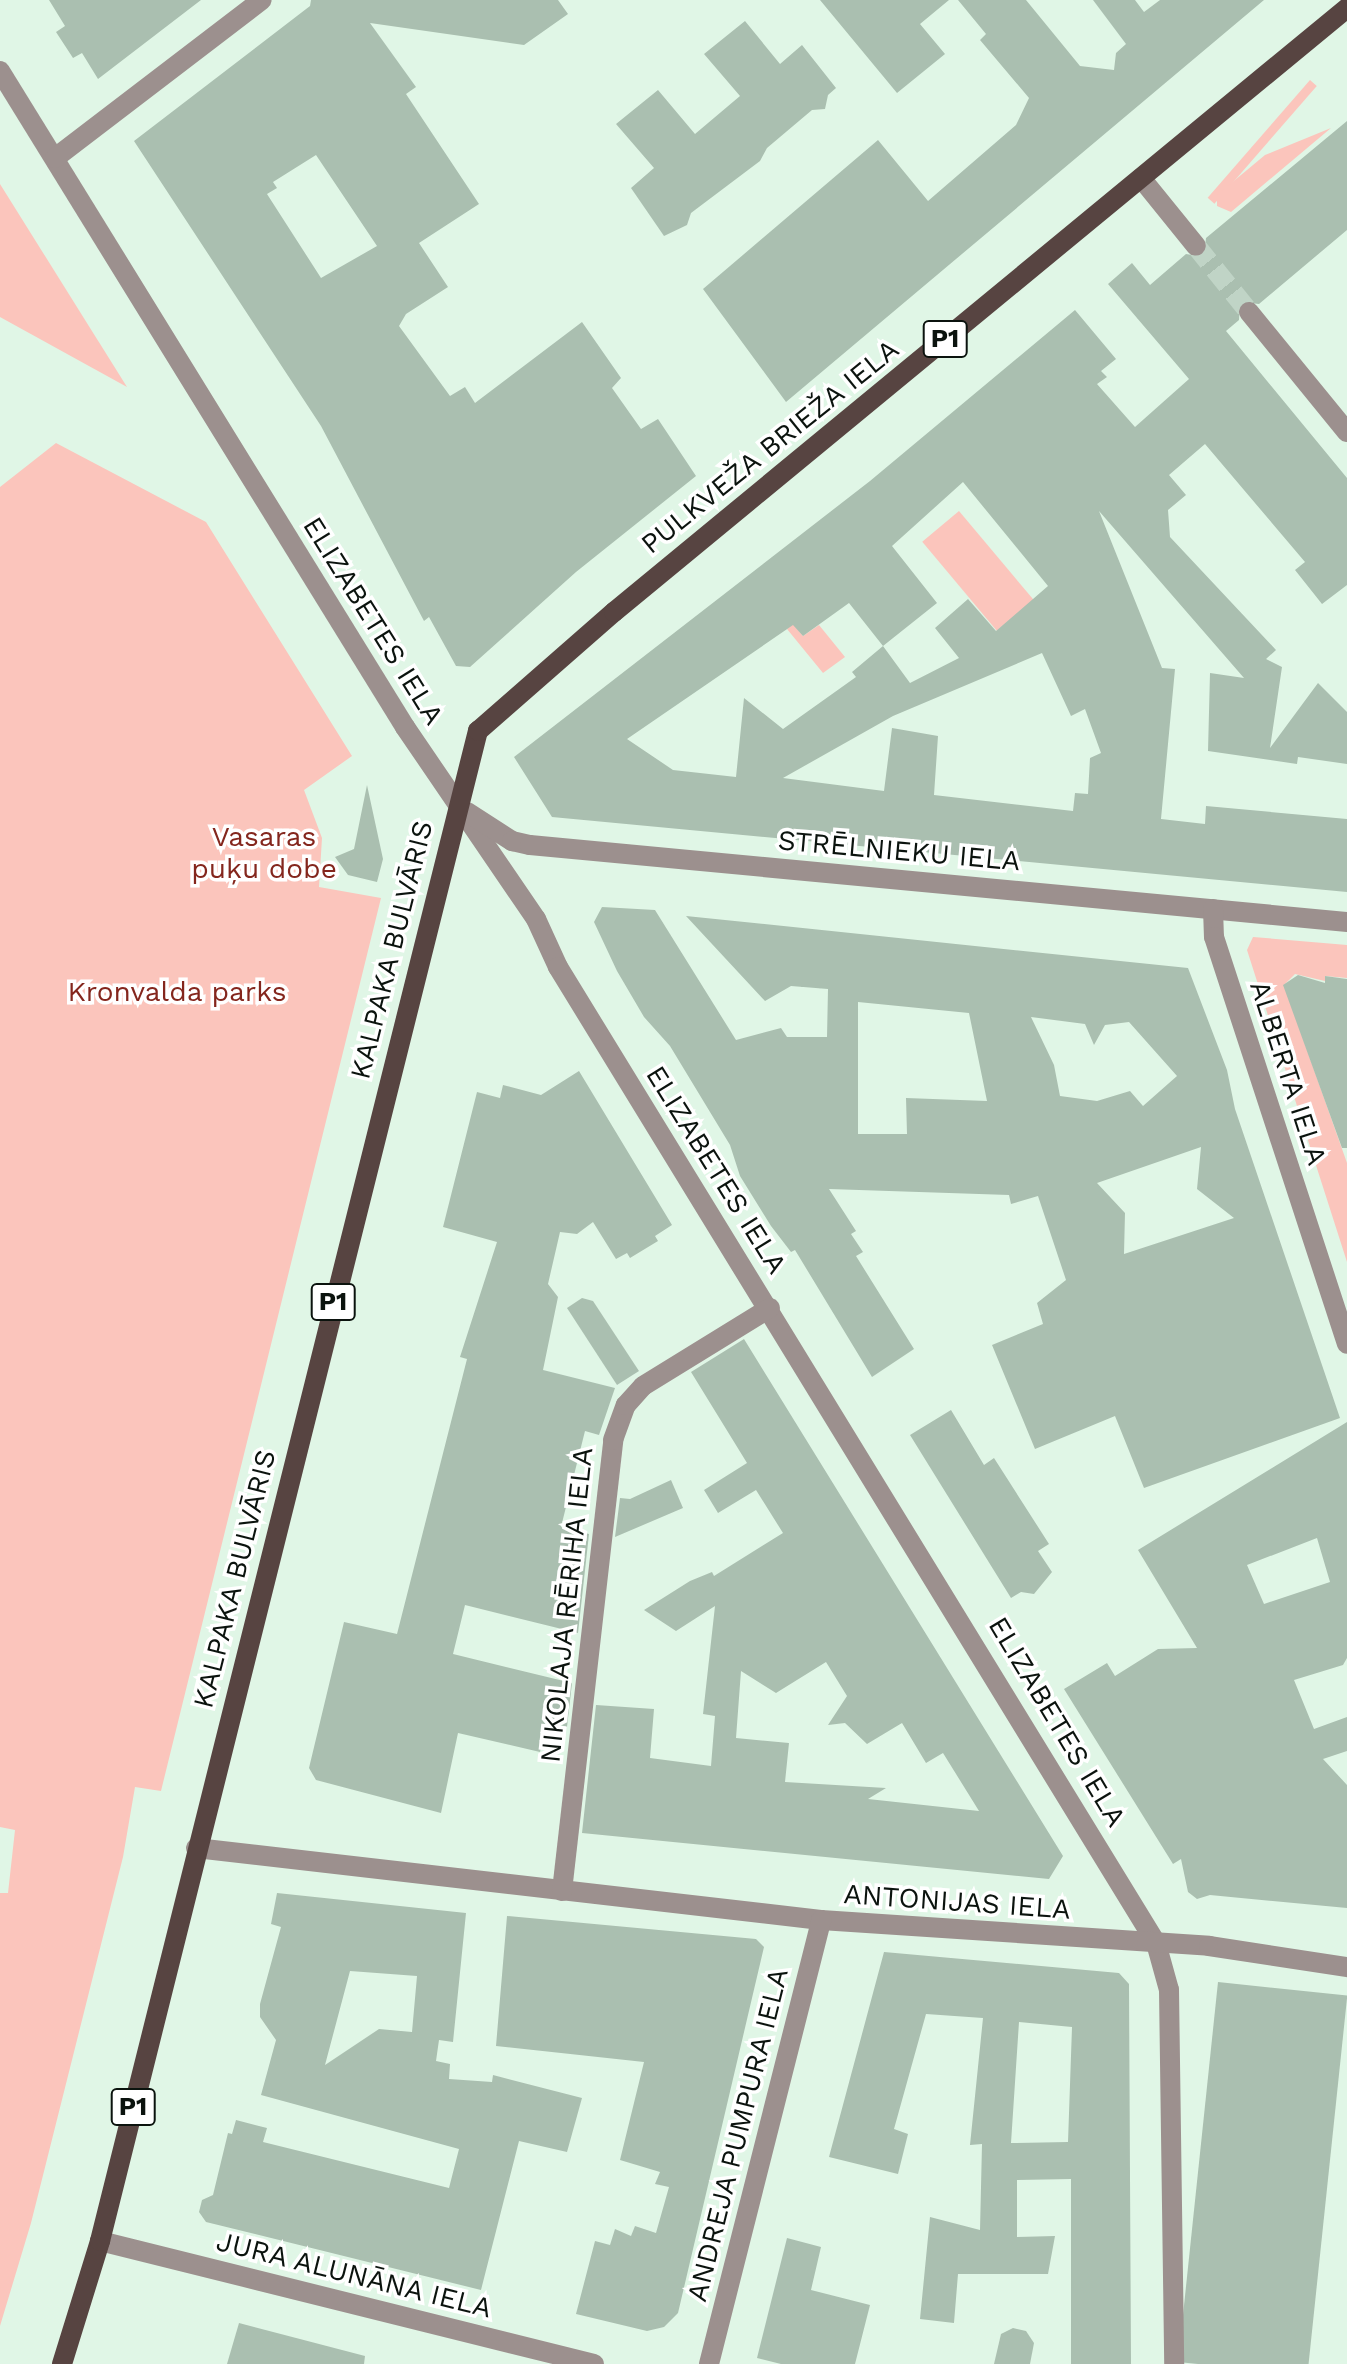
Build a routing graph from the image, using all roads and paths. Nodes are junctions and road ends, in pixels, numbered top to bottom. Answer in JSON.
{"nodes":[{"id":1,"x":262,"y":0,"type":"edge"},
{"id":2,"x":1347,"y":8,"type":"edge"},
{"id":3,"x":0,"y":71,"type":"edge"},
{"id":4,"x":55,"y":158,"type":"junction"},
{"id":5,"x":1141,"y":178,"type":"junction"},
{"id":6,"x":1196,"y":246,"type":"tunnel mouth"},
{"id":7,"x":1249,"y":312,"type":"tunnel mouth"},
{"id":8,"x":1347,"y":432,"type":"edge"},
{"id":9,"x":457,"y":806,"type":"junction"},
{"id":10,"x":1213,"y":909,"type":"junction"},
{"id":11,"x":1347,"y":922,"type":"edge"},
{"id":12,"x":770,"y":1308,"type":"junction"},
{"id":13,"x":1347,"y":1344,"type":"edge"},
{"id":14,"x":196,"y":1848,"type":"junction"},
{"id":15,"x":562,"y":1891,"type":"junction"},
{"id":16,"x":821,"y":1920,"type":"junction"},
{"id":17,"x":1156,"y":1943,"type":"junction"},
{"id":18,"x":1347,"y":1967,"type":"edge"},
{"id":19,"x":100,"y":2241,"type":"junction"},
{"id":20,"x":62,"y":2364,"type":"edge"},
{"id":21,"x":594,"y":2364,"type":"edge"},
{"id":22,"x":709,"y":2364,"type":"edge"},
{"id":23,"x":1174,"y":2364,"type":"edge"}],
"edges":[{"from":1,"to":4,"type":"street"},
{"from":2,"to":5,"type":"main road","name":"PULKVEŽA BRIEŽA IELA","number":"P1"},
{"from":3,"to":4,"type":"street","name":"ELIZABETES IELA"},
{"from":4,"to":9,"type":"street","name":"ELIZABETES IELA"},
{"from":5,"to":6,"type":"street"},
{"from":5,"to":9,"type":"main road","name":"PULKVEŽA BRIEŽA IELA","number":"P1"},
{"from":7,"to":8,"type":"street"},
{"from":9,"to":10,"type":"street","name":"STRĒLNIEKU IELA"},
{"from":9,"to":12,"type":"street","name":"ELIZABETES IELA"},
{"from":9,"to":14,"type":"main road","name":"KALPAKA BULVĀRIS","number":"P1"},
{"from":10,"to":11,"type":"street","name":"STRĒLNIEKU IELA"},
{"from":10,"to":13,"type":"street","name":"ALBERTA IELA"},
{"from":12,"to":15,"type":"street","name":"NIKOLAJA RĒRIHA IELA"},
{"from":12,"to":17,"type":"street","name":"ELIZABETES IELA"},
{"from":14,"to":15,"type":"street","name":"ANTONIJAS IELA"},
{"from":14,"to":19,"type":"main road","name":"KALPAKA BULVĀRIS","number":"P1"},
{"from":15,"to":16,"type":"street","name":"ANTONIJAS IELA"},
{"from":16,"to":17,"type":"street","name":"ANTONIJAS IELA"},
{"from":16,"to":22,"type":"street","name":"ANDREJA PUMPURA IELA"},
{"from":17,"to":18,"type":"street","name":"ANTONIJAS IELA"},
{"from":17,"to":23,"type":"street","name":"ELIZABETES IELA"},
{"from":19,"to":20,"type":"main road","name":"KALPAKA BULVĀRIS","number":"P1"},
{"from":19,"to":21,"type":"street","name":"JURA ALUNĀNA IELA"}]}
